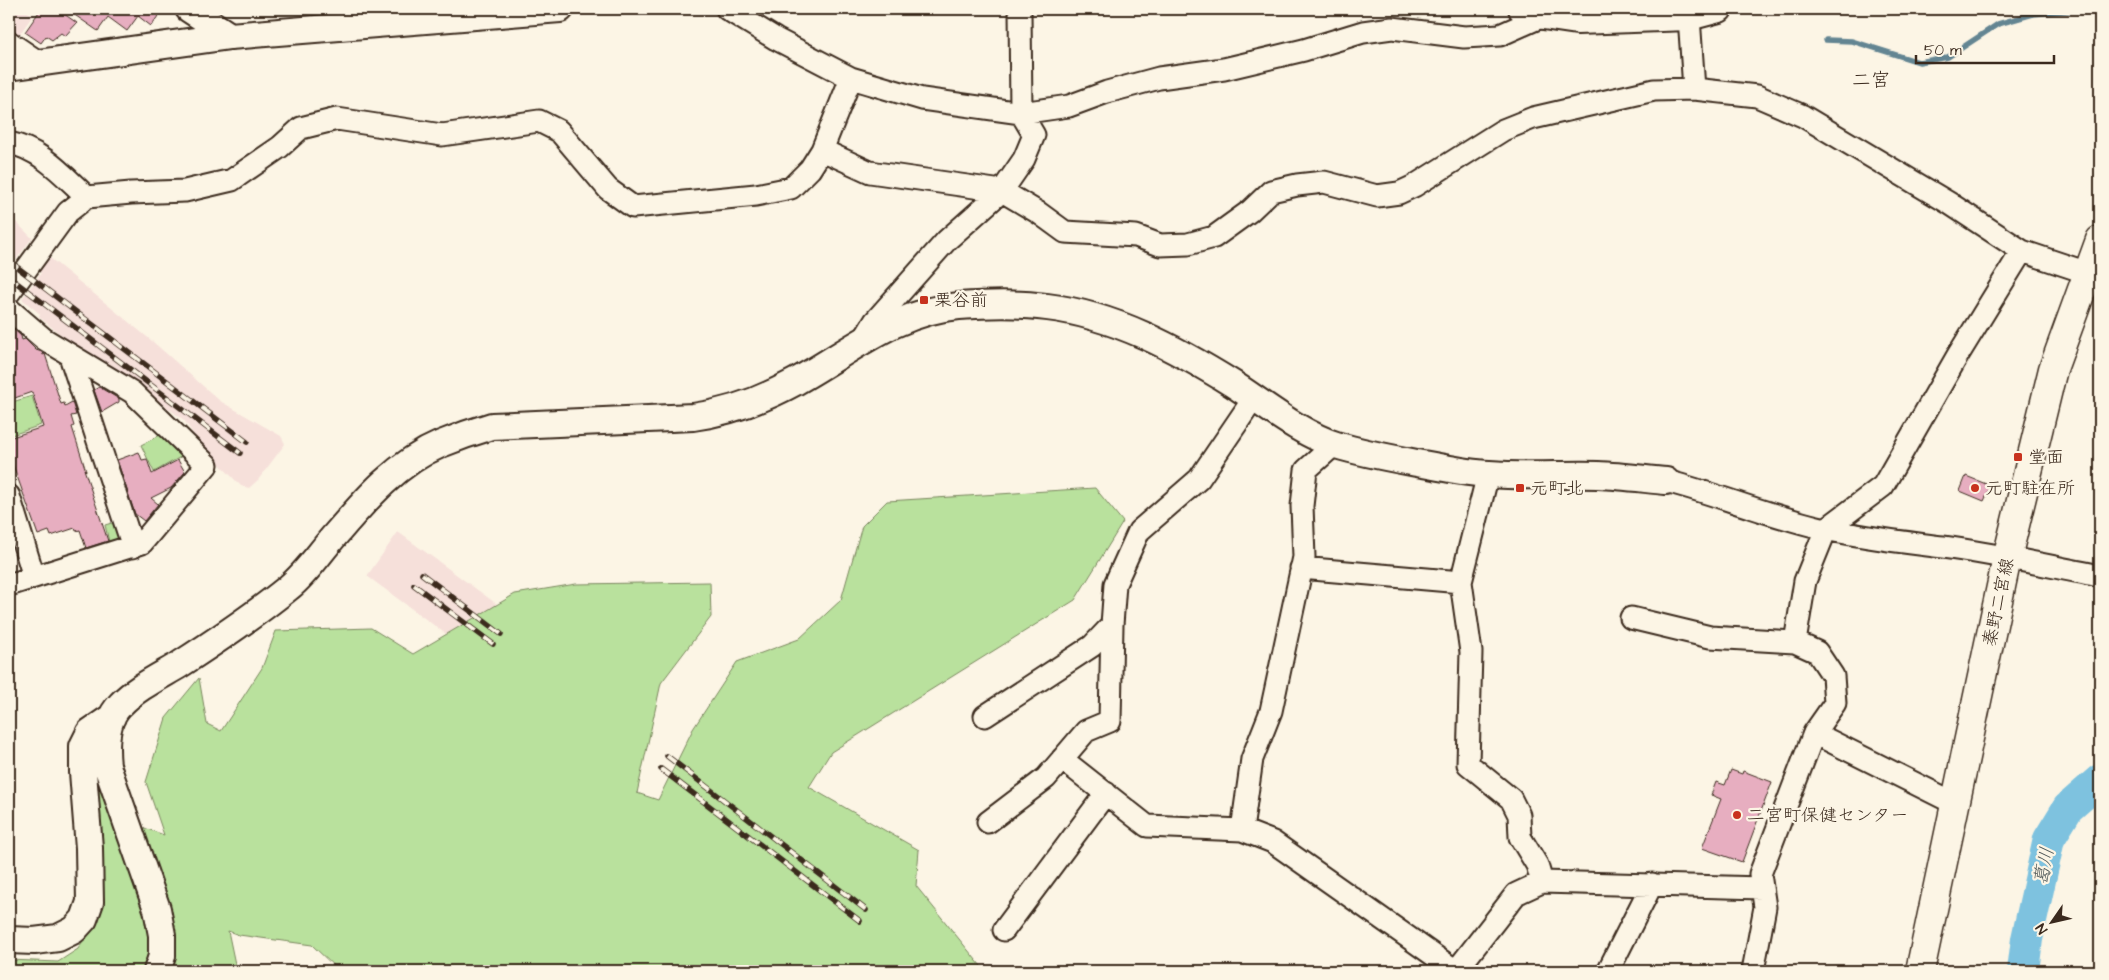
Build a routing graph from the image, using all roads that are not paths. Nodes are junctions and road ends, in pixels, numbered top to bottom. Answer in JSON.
{"nodes":[{"id":1,"x":189,"y":9,"type":"edge"},
{"id":2,"x":560,"y":9,"type":"edge"},
{"id":3,"x":727,"y":9,"type":"edge"},
{"id":4,"x":1020,"y":9,"type":"edge"},
{"id":5,"x":1719,"y":9,"type":"edge"},
{"id":6,"x":519,"y":10,"type":"edge"},
{"id":7,"x":1532,"y":13,"type":"edge"},
{"id":8,"x":1689,"y":17,"type":"junction"},
{"id":9,"x":230,"y":36,"type":"junction"},
{"id":10,"x":9,"y":42,"type":"edge"},
{"id":11,"x":40,"y":63,"type":"junction"},
{"id":12,"x":9,"y":67,"type":"edge"},
{"id":13,"x":850,"y":78,"type":"junction"},
{"id":14,"x":1694,"y":90,"type":"junction"},
{"id":15,"x":1021,"y":113,"type":"junction"},
{"id":16,"x":9,"y":143,"type":"edge"},
{"id":17,"x":822,"y":150,"type":"junction"},
{"id":18,"x":1002,"y":191,"type":"junction"},
{"id":19,"x":87,"y":197,"type":"junction"},
{"id":20,"x":2100,"y":240,"type":"edge"},
{"id":21,"x":2022,"y":251,"type":"junction"},
{"id":22,"x":2088,"y":273,"type":"junction"},
{"id":23,"x":9,"y":293,"type":"edge"},
{"id":24,"x":9,"y":309,"type":"edge"},
{"id":25,"x":864,"y":339,"type":"junction"},
{"id":26,"x":70,"y":356,"type":"junction"},
{"id":27,"x":1254,"y":398,"type":"junction"},
{"id":28,"x":1334,"y":445,"type":"junction"},
{"id":29,"x":1488,"y":474,"type":"junction"},
{"id":30,"x":1666,"y":481,"type":"joint"},
{"id":31,"x":9,"y":496,"type":"edge"},
{"id":32,"x":1826,"y":529,"type":"junction"},
{"id":33,"x":133,"y":547,"type":"junction"},
{"id":34,"x":2007,"y":558,"type":"junction"},
{"id":35,"x":1301,"y":568,"type":"junction"},
{"id":36,"x":2100,"y":576,"type":"edge"},
{"id":37,"x":34,"y":577,"type":"junction"},
{"id":38,"x":1461,"y":582,"type":"junction"},
{"id":39,"x":9,"y":584,"type":"edge"},
{"id":40,"x":1631,"y":618,"type":"dead end"},
{"id":41,"x":1112,"y":625,"type":"junction"},
{"id":42,"x":1795,"y":642,"type":"junction"},
{"id":43,"x":985,"y":716,"type":"dead end"},
{"id":44,"x":112,"y":717,"type":"junction"},
{"id":45,"x":1814,"y":733,"type":"junction"},
{"id":46,"x":1062,"y":759,"type":"junction"},
{"id":47,"x":1106,"y":793,"type":"junction"},
{"id":48,"x":1956,"y":804,"type":"junction"},
{"id":49,"x":988,"y":822,"type":"dead end"},
{"id":50,"x":1242,"y":830,"type":"junction"},
{"id":51,"x":1542,"y":882,"type":"junction"},
{"id":52,"x":1652,"y":884,"type":"junction"},
{"id":53,"x":1762,"y":888,"type":"junction"},
{"id":54,"x":1004,"y":930,"type":"dead end"},
{"id":55,"x":9,"y":940,"type":"edge"},
{"id":56,"x":157,"y":971,"type":"edge"},
{"id":57,"x":1456,"y":971,"type":"edge"},
{"id":58,"x":1608,"y":971,"type":"edge"},
{"id":59,"x":1753,"y":971,"type":"edge"},
{"id":60,"x":1920,"y":971,"type":"edge"}],
"edges":[{"from":1,"to":9,"type":"street"},
{"from":2,"to":6,"type":"street"},
{"from":3,"to":13,"type":"street"},
{"from":4,"to":15,"type":"street"},
{"from":5,"to":8,"type":"street"},
{"from":6,"to":9,"type":"street"},
{"from":7,"to":8,"type":"street"},
{"from":7,"to":15,"type":"street"},
{"from":8,"to":14,"type":"street"},
{"from":9,"to":11,"type":"street"},
{"from":10,"to":11,"type":"street"},
{"from":11,"to":12,"type":"street"},
{"from":13,"to":15,"type":"street"},
{"from":13,"to":17,"type":"street"},
{"from":14,"to":18,"type":"street"},
{"from":14,"to":21,"type":"street"},
{"from":15,"to":18,"type":"street"},
{"from":16,"to":19,"type":"street"},
{"from":17,"to":18,"type":"street"},
{"from":17,"to":19,"type":"street"},
{"from":18,"to":25,"type":"street"},
{"from":19,"to":23,"type":"street"},
{"from":20,"to":22,"type":"main road","name":"秦野二宮線"},
{"from":21,"to":22,"type":"street"},
{"from":21,"to":32,"type":"street"},
{"from":22,"to":34,"type":"main road","name":"秦野二宮線"},
{"from":24,"to":26,"type":"street"},
{"from":25,"to":27,"type":"street"},
{"from":25,"to":44,"type":"street"},
{"from":26,"to":33,"type":"street"},
{"from":26,"to":33,"type":"street"},
{"from":27,"to":28,"type":"street"},
{"from":27,"to":41,"type":"street"},
{"from":28,"to":29,"type":"street"},
{"from":28,"to":35,"type":"street"},
{"from":29,"to":30,"type":"street"},
{"from":29,"to":38,"type":"street"},
{"from":30,"to":32,"type":"street"},
{"from":31,"to":37,"type":"street"},
{"from":32,"to":34,"type":"street"},
{"from":32,"to":42,"type":"street"},
{"from":33,"to":37,"type":"street"},
{"from":34,"to":36,"type":"street"},
{"from":34,"to":48,"type":"main road","name":"秦野二宮線"},
{"from":35,"to":38,"type":"street"},
{"from":35,"to":50,"type":"street"},
{"from":37,"to":39,"type":"street"},
{"from":38,"to":51,"type":"street"},
{"from":40,"to":42,"type":"street"},
{"from":41,"to":43,"type":"street"},
{"from":41,"to":46,"type":"street"},
{"from":42,"to":45,"type":"street"},
{"from":44,"to":55,"type":"street"},
{"from":44,"to":56,"type":"street"},
{"from":45,"to":48,"type":"street"},
{"from":45,"to":53,"type":"street"},
{"from":46,"to":47,"type":"street"},
{"from":46,"to":49,"type":"street"},
{"from":47,"to":50,"type":"street"},
{"from":47,"to":54,"type":"street"},
{"from":48,"to":60,"type":"main road","name":"秦野二宮線"},
{"from":50,"to":57,"type":"street"},
{"from":51,"to":52,"type":"street"},
{"from":51,"to":57,"type":"street"},
{"from":52,"to":53,"type":"street"},
{"from":52,"to":58,"type":"street"},
{"from":53,"to":59,"type":"street"}]}
